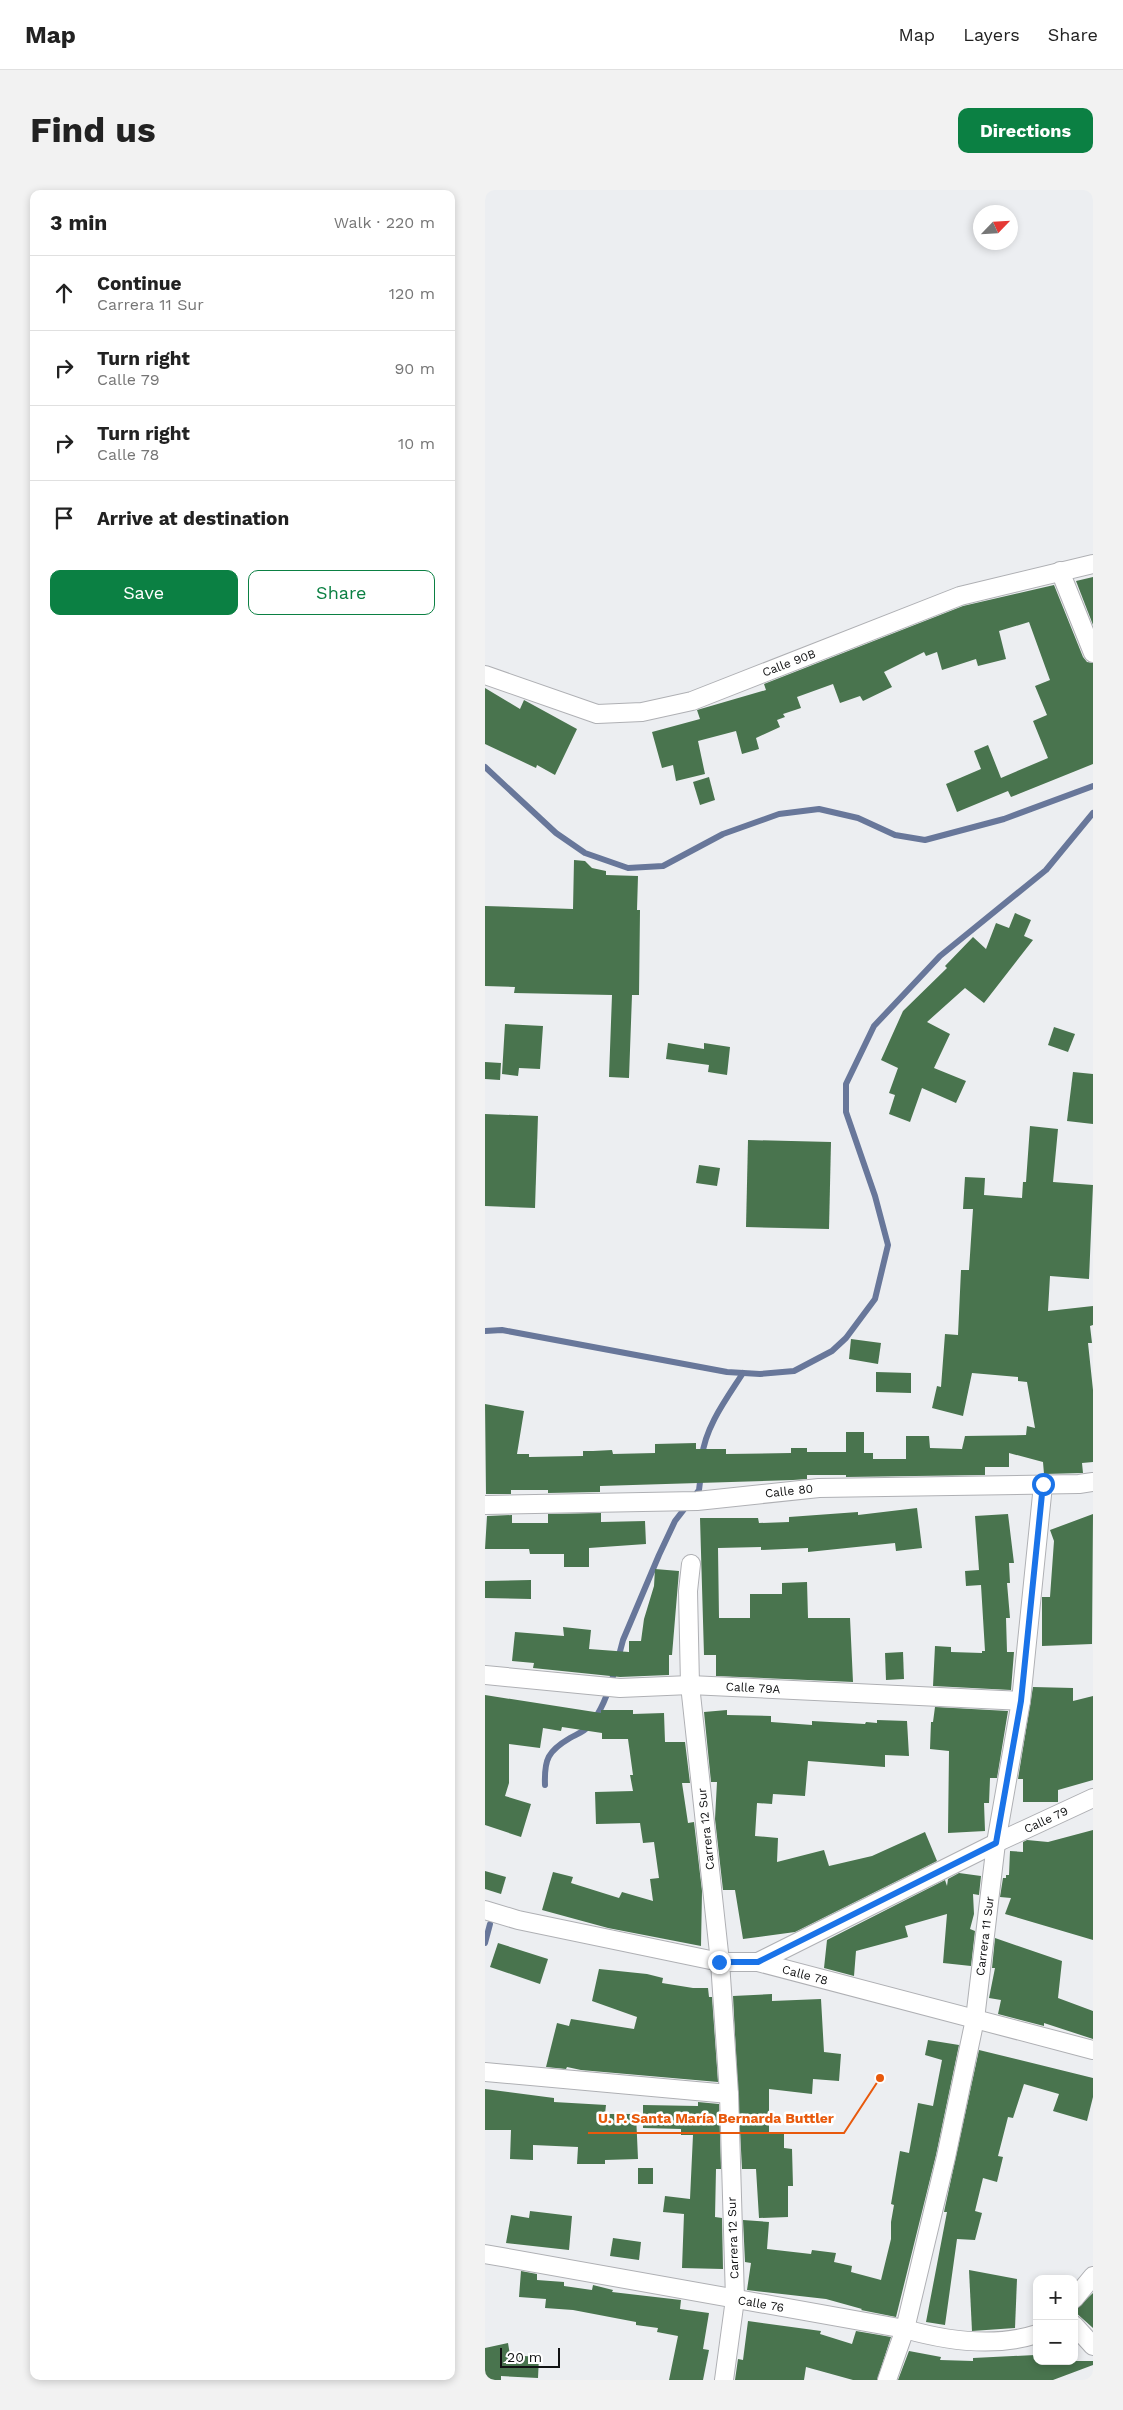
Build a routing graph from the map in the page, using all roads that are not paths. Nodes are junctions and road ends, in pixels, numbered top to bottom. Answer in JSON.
{"nodes":[{"id":1,"x":1093,"y":564,"type":"edge"},
{"id":2,"x":1060,"y":571,"type":"junction"},
{"id":3,"x":1093,"y":653,"type":"edge"},
{"id":4,"x":485,"y":675,"type":"edge"},
{"id":5,"x":1093,"y":1482,"type":"edge"},
{"id":6,"x":1043,"y":1484,"type":"junction"},
{"id":7,"x":485,"y":1505,"type":"edge"},
{"id":8,"x":691,"y":1564,"type":"dead end"},
{"id":9,"x":485,"y":1675,"type":"edge"},
{"id":10,"x":691,"y":1685,"type":"junction"},
{"id":11,"x":1021,"y":1701,"type":"junction"},
{"id":12,"x":1093,"y":1798,"type":"edge"},
{"id":13,"x":996,"y":1843,"type":"junction"},
{"id":14,"x":485,"y":1910,"type":"edge"},
{"id":15,"x":719,"y":1962,"type":"junction"},
{"id":16,"x":758,"y":1962,"type":"junction"},
{"id":17,"x":975,"y":2019,"type":"junction"},
{"id":18,"x":1093,"y":2050,"type":"edge"},
{"id":19,"x":485,"y":2072,"type":"edge"},
{"id":20,"x":729,"y":2094,"type":"junction"},
{"id":21,"x":485,"y":2254,"type":"edge"},
{"id":22,"x":1093,"y":2276,"type":"edge"},
{"id":23,"x":1078,"y":2294,"type":"edge"},
{"id":24,"x":735,"y":2299,"type":"junction"},
{"id":25,"x":905,"y":2329,"type":"junction"},
{"id":26,"x":1078,"y":2329,"type":"edge"},
{"id":27,"x":1033,"y":2335,"type":"edge"},
{"id":28,"x":1093,"y":2346,"type":"edge"},
{"id":29,"x":724,"y":2380,"type":"edge"},
{"id":30,"x":887,"y":2380,"type":"edge"}],
"edges":[{"from":1,"to":2,"type":"street","name":"Calle 90B"},
{"from":2,"to":3,"type":"street"},
{"from":2,"to":4,"type":"street","name":"Calle 90B"},
{"from":5,"to":6,"type":"street","name":"Calle 80"},
{"from":6,"to":7,"type":"street","name":"Calle 80"},
{"from":6,"to":11,"type":"street","name":"Carrera 11 Sur"},
{"from":8,"to":10,"type":"street","name":"Carrera 12 Sur"},
{"from":9,"to":10,"type":"street","name":"Calle 79A"},
{"from":10,"to":11,"type":"street","name":"Calle 79A"},
{"from":10,"to":15,"type":"street","name":"Carrera 12 Sur"},
{"from":11,"to":13,"type":"street","name":"Carrera 11 Sur"},
{"from":12,"to":13,"type":"street","name":"Calle 79"},
{"from":13,"to":16,"type":"street","name":"Calle 79"},
{"from":13,"to":17,"type":"street","name":"Carrera 11 Sur"},
{"from":14,"to":15,"type":"street","name":"Calle 78"},
{"from":15,"to":16,"type":"street","name":"Calle 78"},
{"from":15,"to":20,"type":"street","name":"Carrera 12 Sur"},
{"from":16,"to":17,"type":"street","name":"Calle 78"},
{"from":17,"to":18,"type":"street","name":"Calle 78"},
{"from":17,"to":25,"type":"street","name":"Carrera 11 Sur"},
{"from":19,"to":20,"type":"street"},
{"from":20,"to":24,"type":"street","name":"Carrera 12 Sur"},
{"from":21,"to":24,"type":"street","name":"Calle 76"},
{"from":22,"to":23,"type":"street"},
{"from":24,"to":25,"type":"street","name":"Calle 76"},
{"from":24,"to":29,"type":"street","name":"Carrera 12 Sur"},
{"from":25,"to":27,"type":"street","name":"Calle 76"},
{"from":25,"to":30,"type":"street","name":"Carrera 11 Sur"},
{"from":26,"to":28,"type":"street"}]}
